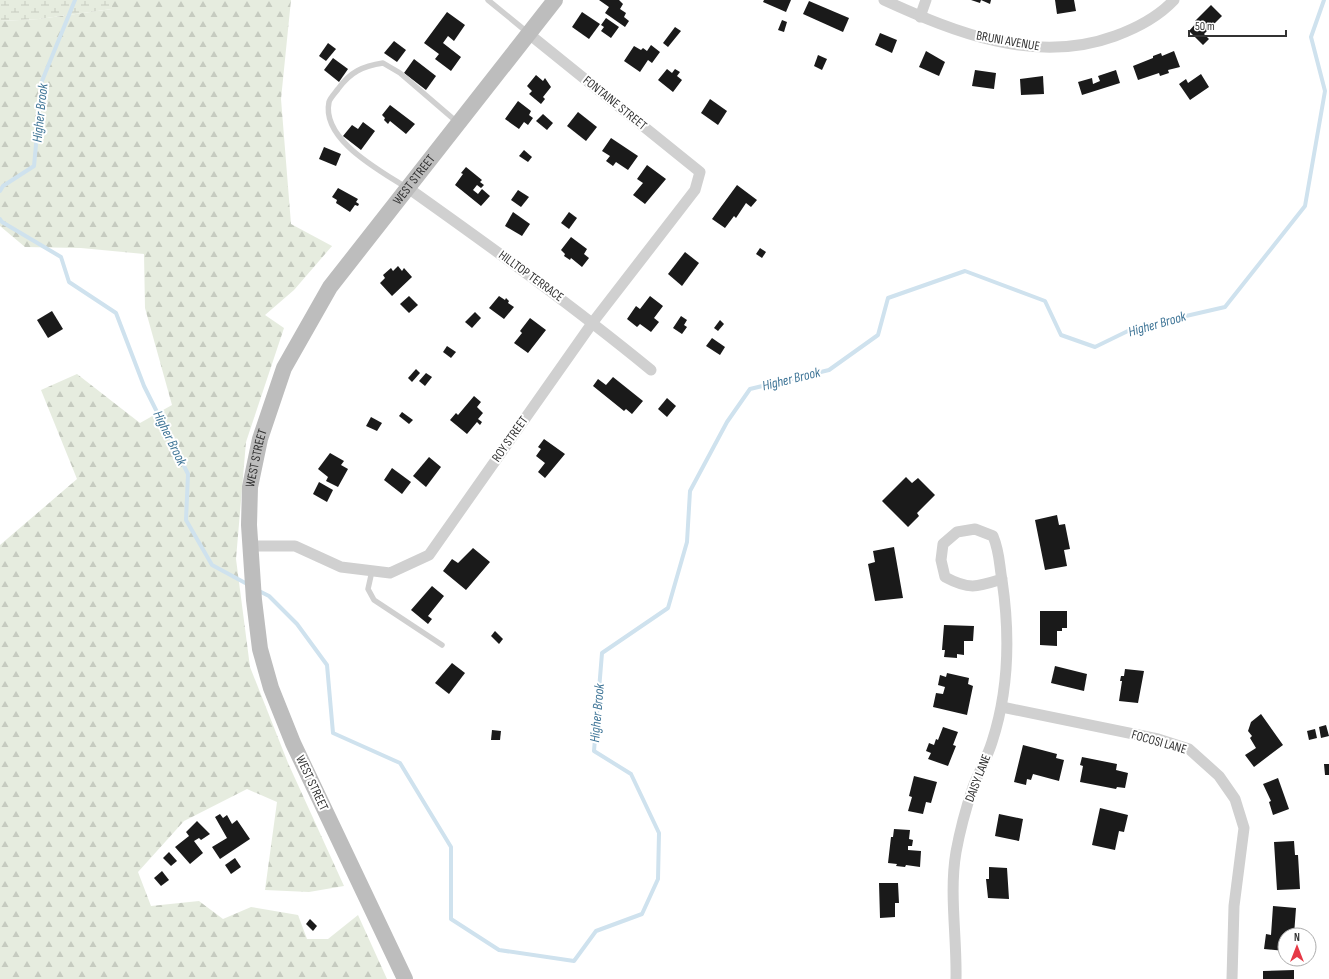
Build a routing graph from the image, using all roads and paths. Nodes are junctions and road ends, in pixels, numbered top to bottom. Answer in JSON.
{"nodes":[{"id":1,"x":488,"y":0,"type":"edge"},
{"id":2,"x":555,"y":0,"type":"edge"},
{"id":3,"x":884,"y":0,"type":"edge"},
{"id":4,"x":926,"y":0,"type":"edge"},
{"id":5,"x":1174,"y":0,"type":"edge"},
{"id":6,"x":920,"y":17,"type":"junction"},
{"id":7,"x":529,"y":34,"type":"junction"},
{"id":8,"x":459,"y":123,"type":"junction"},
{"id":9,"x":700,"y":172,"type":"joint"},
{"id":10,"x":408,"y":188,"type":"junction"},
{"id":11,"x":593,"y":322,"type":"junction"},
{"id":12,"x":651,"y":370,"type":"dead end"},
{"id":13,"x":250,"y":546,"type":"junction"},
{"id":14,"x":372,"y":571,"type":"junction"},
{"id":15,"x":1002,"y":579,"type":"junction"},
{"id":16,"x":442,"y":645,"type":"dead end"},
{"id":17,"x":1002,"y":707,"type":"junction"},
{"id":18,"x":405,"y":979,"type":"edge"},
{"id":19,"x":956,"y":979,"type":"edge"},
{"id":20,"x":1232,"y":979,"type":"edge"}],
"edges":[{"from":1,"to":7,"type":"lane"},
{"from":2,"to":7,"type":"main road","name":"WEST STREET"},
{"from":3,"to":6,"type":"street","name":"BRUNI AVENUE"},
{"from":4,"to":6,"type":"street"},
{"from":5,"to":6,"type":"street","name":"BRUNI AVENUE"},
{"from":7,"to":8,"type":"main road","name":"WEST STREET"},
{"from":7,"to":9,"type":"street","name":"FONTAINE STREET"},
{"from":8,"to":10,"type":"main road","name":"WEST STREET"},
{"from":8,"to":10,"type":"lane"},
{"from":9,"to":11,"type":"street","name":"ROY STREET"},
{"from":10,"to":11,"type":"street","name":"HILLTOP TERRACE"},
{"from":10,"to":13,"type":"main road","name":"WEST STREET"},
{"from":11,"to":12,"type":"street","name":"HILLTOP TERRACE"},
{"from":11,"to":14,"type":"street","name":"ROY STREET"},
{"from":13,"to":14,"type":"street","name":"ROY STREET"},
{"from":13,"to":18,"type":"main road","name":"WEST STREET"},
{"from":14,"to":16,"type":"lane"},
{"from":15,"to":15,"type":"street","name":"DAISY LANE"},
{"from":15,"to":17,"type":"street","name":"DAISY LANE"},
{"from":17,"to":19,"type":"street","name":"DAISY LANE"},
{"from":17,"to":20,"type":"street","name":"FOCOSI LANE"}]}
